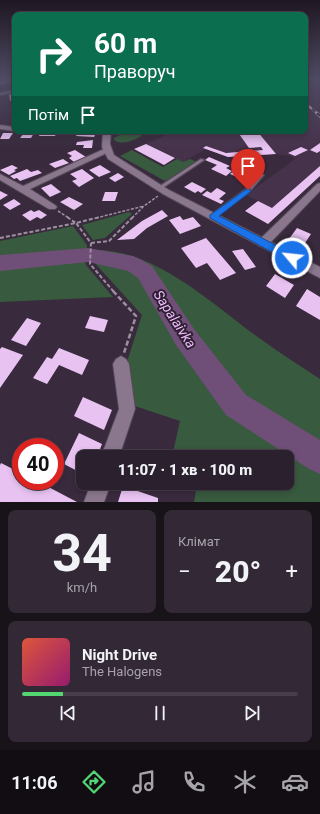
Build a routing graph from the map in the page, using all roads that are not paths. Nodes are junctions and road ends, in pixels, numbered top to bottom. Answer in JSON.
{"nodes":[{"id":1,"x":1,"y":128,"type":"edge"},
{"id":2,"x":12,"y":129,"type":"edge"},
{"id":3,"x":107,"y":134,"type":"edge"},
{"id":4,"x":107,"y":151,"type":"junction"},
{"id":5,"x":202,"y":160,"type":"dead end"},
{"id":6,"x":262,"y":175,"type":"dead end"},
{"id":7,"x":0,"y":177,"type":"edge"},
{"id":8,"x":23,"y":188,"type":"junction"},
{"id":9,"x":163,"y":190,"type":"junction"},
{"id":10,"x":318,"y":191,"type":"edge"},
{"id":11,"x":52,"y":208,"type":"road end"},
{"id":12,"x":213,"y":216,"type":"junction"},
{"id":13,"x":263,"y":243,"type":"junction"},
{"id":14,"x":320,"y":273,"type":"edge"},
{"id":15,"x":121,"y":364,"type":"road end"},
{"id":16,"x":112,"y":450,"type":"edge"},
{"id":17,"x":98,"y":490,"type":"edge"},
{"id":18,"x":94,"y":502,"type":"edge"}],
"edges":[{"from":1,"to":2,"type":"street"},
{"from":3,"to":4,"type":"street"},
{"from":4,"to":8,"type":"street"},
{"from":4,"to":9,"type":"street"},
{"from":5,"to":9,"type":"lane"},
{"from":6,"to":12,"type":"lane"},
{"from":7,"to":8,"type":"street"},
{"from":8,"to":11,"type":"street"},
{"from":9,"to":12,"type":"street"},
{"from":10,"to":13,"type":"street"},
{"from":12,"to":13,"type":"street"},
{"from":13,"to":14,"type":"street"},
{"from":15,"to":16,"type":"street"},
{"from":17,"to":18,"type":"street"}]}
